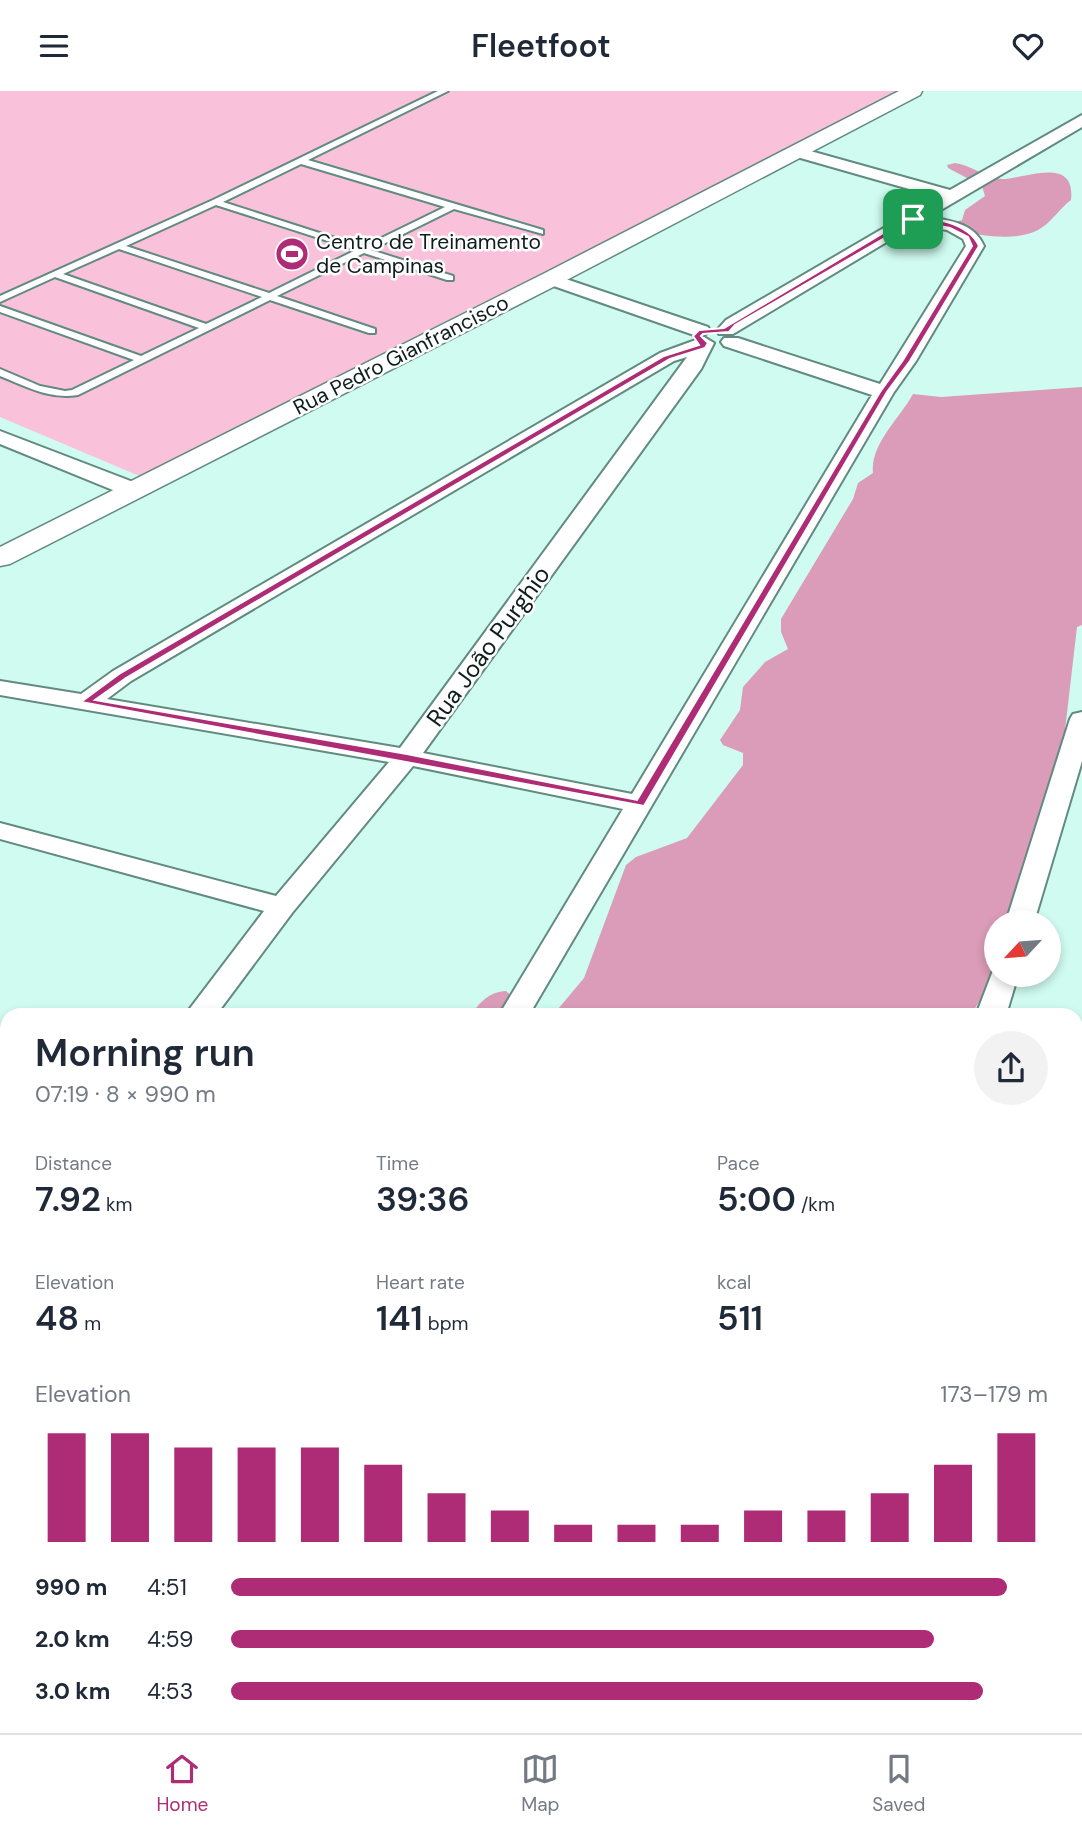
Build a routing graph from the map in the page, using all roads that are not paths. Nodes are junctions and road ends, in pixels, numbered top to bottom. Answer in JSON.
{"nodes":[{"id":1,"x":444,"y":91,"type":"edge"},
{"id":2,"x":913,"y":91,"type":"edge"},
{"id":3,"x":1082,"y":120,"type":"edge"},
{"id":4,"x":796,"y":152,"type":"junction"},
{"id":5,"x":301,"y":161,"type":"junction"},
{"id":6,"x":951,"y":196,"type":"junction"},
{"id":7,"x":216,"y":202,"type":"junction"},
{"id":8,"x":453,"y":206,"type":"junction"},
{"id":9,"x":913,"y":219,"type":"junction"},
{"id":10,"x":540,"y":232,"type":"dead end"},
{"id":11,"x":118,"y":246,"type":"junction"},
{"id":12,"x":364,"y":250,"type":"junction"},
{"id":13,"x":54,"y":274,"type":"junction"},
{"id":14,"x":450,"y":278,"type":"dead end"},
{"id":15,"x":551,"y":279,"type":"junction"},
{"id":16,"x":269,"y":297,"type":"junction"},
{"id":17,"x":0,"y":299,"type":"edge"},
{"id":18,"x":0,"y":309,"type":"edge"},
{"id":19,"x":206,"y":327,"type":"junction"},
{"id":20,"x":372,"y":331,"type":"dead end"},
{"id":21,"x":714,"y":340,"type":"junction"},
{"id":22,"x":143,"y":360,"type":"junction"},
{"id":23,"x":691,"y":369,"type":"junction"},
{"id":24,"x":646,"y":371,"type":"junction"},
{"id":25,"x":0,"y":372,"type":"edge"},
{"id":26,"x":884,"y":392,"type":"junction"},
{"id":27,"x":0,"y":437,"type":"edge"},
{"id":28,"x":134,"y":490,"type":"junction"},
{"id":29,"x":0,"y":558,"type":"edge"},
{"id":30,"x":0,"y":688,"type":"edge"},
{"id":31,"x":86,"y":702,"type":"junction"},
{"id":32,"x":1082,"y":719,"type":"edge"},
{"id":33,"x":407,"y":757,"type":"junction"},
{"id":34,"x":640,"y":804,"type":"junction"},
{"id":35,"x":0,"y":831,"type":"edge"},
{"id":36,"x":282,"y":907,"type":"junction"},
{"id":37,"x":1024,"y":910,"type":"edge"},
{"id":38,"x":1000,"y":987,"type":"edge"},
{"id":39,"x":205,"y":1008,"type":"edge"},
{"id":40,"x":518,"y":1008,"type":"edge"},
{"id":41,"x":993,"y":1008,"type":"edge"}],
"edges":[{"from":1,"to":5,"type":"lane"},
{"from":2,"to":4,"type":"street","name":"Rua Pedro Gianfrancisco"},
{"from":3,"to":6,"type":"street"},
{"from":4,"to":6,"type":"street"},
{"from":4,"to":15,"type":"street","name":"Rua Pedro Gianfrancisco"},
{"from":5,"to":7,"type":"lane"},
{"from":5,"to":8,"type":"lane"},
{"from":6,"to":9,"type":"street"},
{"from":7,"to":11,"type":"lane"},
{"from":7,"to":12,"type":"lane"},
{"from":8,"to":10,"type":"lane"},
{"from":8,"to":12,"type":"lane"},
{"from":9,"to":21,"type":"street"},
{"from":9,"to":26,"type":"street"},
{"from":11,"to":13,"type":"lane"},
{"from":11,"to":16,"type":"lane"},
{"from":12,"to":14,"type":"lane"},
{"from":12,"to":16,"type":"lane"},
{"from":13,"to":17,"type":"lane"},
{"from":13,"to":19,"type":"lane"},
{"from":15,"to":21,"type":"street"},
{"from":15,"to":28,"type":"street","name":"Rua Pedro Gianfrancisco"},
{"from":16,"to":19,"type":"lane"},
{"from":16,"to":20,"type":"lane"},
{"from":18,"to":22,"type":"lane"},
{"from":19,"to":22,"type":"lane"},
{"from":21,"to":23,"type":"street","name":"Rua João Purghio"},
{"from":21,"to":24,"type":"street"},
{"from":21,"to":26,"type":"street"},
{"from":22,"to":25,"type":"lane"},
{"from":23,"to":24,"type":"street"},
{"from":23,"to":33,"type":"street","name":"Rua João Purghio"},
{"from":24,"to":31,"type":"street"},
{"from":26,"to":34,"type":"street"},
{"from":27,"to":28,"type":"street"},
{"from":28,"to":29,"type":"street","name":"Rua Pedro Gianfrancisco"},
{"from":30,"to":31,"type":"street"},
{"from":31,"to":33,"type":"street"},
{"from":32,"to":37,"type":"street"},
{"from":33,"to":34,"type":"street"},
{"from":33,"to":36,"type":"street","name":"Rua João Purghio"},
{"from":34,"to":40,"type":"street"},
{"from":35,"to":36,"type":"street"},
{"from":36,"to":39,"type":"street","name":"Rua João Purghio"},
{"from":38,"to":41,"type":"street"}]}
